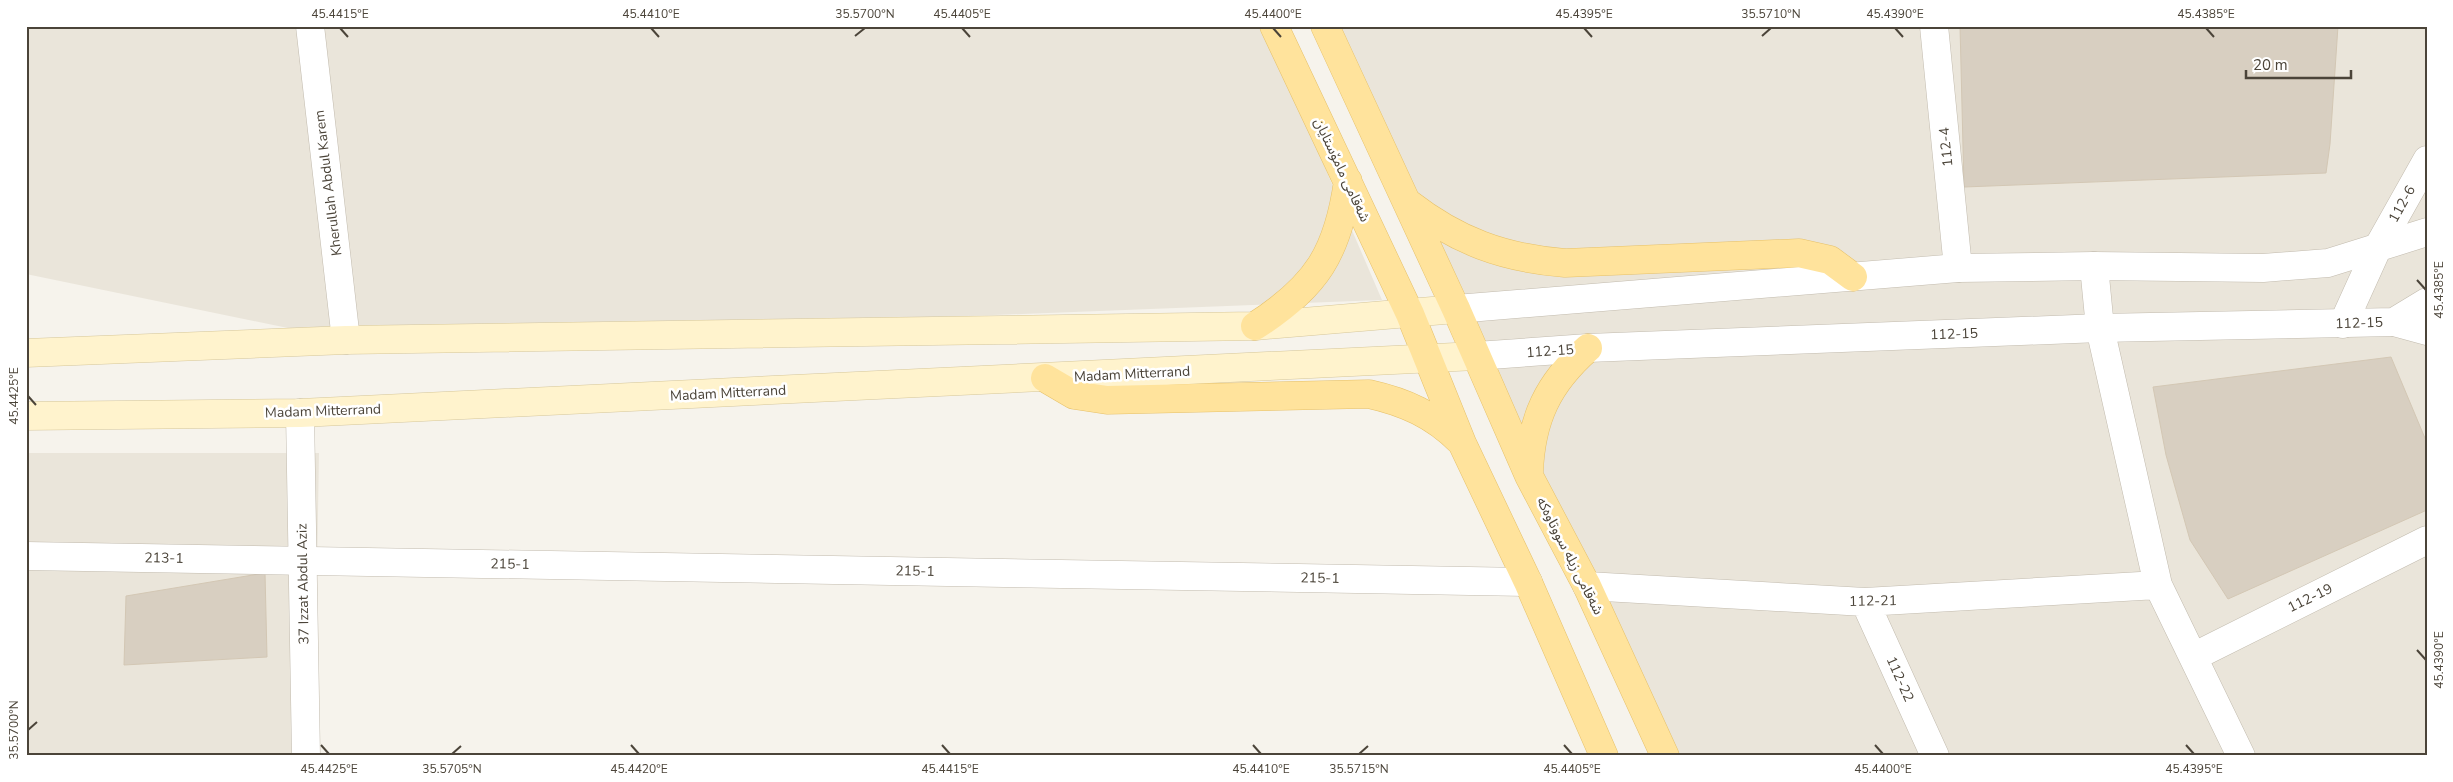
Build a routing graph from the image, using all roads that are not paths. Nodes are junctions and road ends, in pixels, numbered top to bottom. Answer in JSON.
{"nodes":[{"id":1,"x":310,"y":26,"type":"edge"},
{"id":2,"x":1274,"y":26,"type":"edge"},
{"id":3,"x":1325,"y":26,"type":"edge"},
{"id":4,"x":1934,"y":26,"type":"edge"},
{"id":5,"x":2427,"y":160,"type":"edge"},
{"id":6,"x":1348,"y":181,"type":"junction"},
{"id":7,"x":1406,"y":201,"type":"junction"},
{"id":8,"x":2427,"y":232,"type":"edge"},
{"id":9,"x":2377,"y":249,"type":"junction"},
{"id":10,"x":2094,"y":266,"type":"junction"},
{"id":11,"x":1958,"y":268,"type":"junction"},
{"id":12,"x":1853,"y":277,"type":"junction"},
{"id":13,"x":2427,"y":302,"type":"edge"},
{"id":14,"x":1456,"y":309,"type":"junction"},
{"id":15,"x":1410,"y":314,"type":"junction"},
{"id":16,"x":2394,"y":322,"type":"junction"},
{"id":17,"x":2343,"y":324,"type":"junction"},
{"id":18,"x":1255,"y":326,"type":"junction"},
{"id":19,"x":2100,"y":328,"type":"junction"},
{"id":20,"x":2427,"y":331,"type":"edge"},
{"id":21,"x":346,"y":340,"type":"junction"},
{"id":22,"x":1588,"y":348,"type":"junction"},
{"id":23,"x":26,"y":353,"type":"edge"},
{"id":24,"x":1476,"y":356,"type":"junction"},
{"id":25,"x":1429,"y":359,"type":"junction"},
{"id":26,"x":1045,"y":378,"type":"junction"},
{"id":27,"x":300,"y":413,"type":"junction"},
{"id":28,"x":26,"y":416,"type":"edge"},
{"id":29,"x":1462,"y":443,"type":"junction"},
{"id":30,"x":1529,"y":476,"type":"junction"},
{"id":31,"x":2427,"y":540,"type":"edge"},
{"id":32,"x":26,"y":556,"type":"edge"},
{"id":33,"x":303,"y":560,"type":"junction"},
{"id":34,"x":1528,"y":582,"type":"junction"},
{"id":35,"x":2158,"y":585,"type":"junction"},
{"id":36,"x":1587,"y":586,"type":"junction"},
{"id":37,"x":1865,"y":602,"type":"junction"},
{"id":38,"x":2193,"y":657,"type":"junction"},
{"id":39,"x":306,"y":756,"type":"edge"},
{"id":40,"x":1604,"y":756,"type":"edge"},
{"id":41,"x":1665,"y":756,"type":"edge"},
{"id":42,"x":1935,"y":756,"type":"edge"},
{"id":43,"x":2241,"y":756,"type":"edge"}],
"edges":[{"from":1,"to":21,"type":"street","name":"Kherullah Abdul Karem"},
{"from":2,"to":6,"type":"main road","name":"شەقامی مامۆستایان"},
{"from":3,"to":7,"type":"main road"},
{"from":4,"to":11,"type":"street","name":"112-4"},
{"from":5,"to":9,"type":"street","name":"112-6"},
{"from":6,"to":15,"type":"main road","name":"شەقامی مامۆستایان"},
{"from":6,"to":18,"type":"main road"},
{"from":7,"to":12,"type":"main road"},
{"from":7,"to":14,"type":"main road"},
{"from":8,"to":9,"type":"street"},
{"from":9,"to":10,"type":"street"},
{"from":9,"to":17,"type":"street","name":"112-6"},
{"from":10,"to":11,"type":"street"},
{"from":10,"to":19,"type":"street"},
{"from":11,"to":12,"type":"street"},
{"from":12,"to":14,"type":"street"},
{"from":13,"to":16,"type":"street","name":"112-15"},
{"from":14,"to":15,"type":"main road"},
{"from":14,"to":24,"type":"main road","name":"شەقامی زیلە سووتاوەکە"},
{"from":15,"to":18,"type":"main road"},
{"from":15,"to":25,"type":"main road","name":"شەقامی مامۆستایان"},
{"from":16,"to":17,"type":"street","name":"112-15"},
{"from":16,"to":20,"type":"street"},
{"from":17,"to":19,"type":"street","name":"112-15"},
{"from":18,"to":21,"type":"main road"},
{"from":19,"to":22,"type":"street","name":"112-15"},
{"from":19,"to":35,"type":"street"},
{"from":21,"to":23,"type":"main road"},
{"from":22,"to":24,"type":"street","name":"112-15"},
{"from":22,"to":30,"type":"main road"},
{"from":24,"to":25,"type":"main road","name":"Madam Mitterrand"},
{"from":24,"to":30,"type":"main road","name":"شەقامی زیلە سووتاوەکە"},
{"from":25,"to":26,"type":"main road","name":"Madam Mitterrand"},
{"from":25,"to":29,"type":"main road"},
{"from":26,"to":27,"type":"main road","name":"Madam Mitterrand"},
{"from":26,"to":29,"type":"main road"},
{"from":27,"to":28,"type":"main road","name":"Madam Mitterrand"},
{"from":27,"to":33,"type":"street","name":"37 Izzat Abdul Aziz"},
{"from":29,"to":34,"type":"main road"},
{"from":30,"to":36,"type":"main road","name":"شەقامی زیلە سووتاوەکە"},
{"from":31,"to":38,"type":"street","name":"112-19"},
{"from":32,"to":33,"type":"street","name":"213-1"},
{"from":33,"to":34,"type":"street","name":"215-1"},
{"from":33,"to":39,"type":"street","name":"37 Izzat Abdul Aziz"},
{"from":34,"to":40,"type":"main road"},
{"from":35,"to":37,"type":"street","name":"112-21"},
{"from":35,"to":38,"type":"street"},
{"from":36,"to":37,"type":"street","name":"112-21"},
{"from":36,"to":41,"type":"main road","name":"شەقامی زیلە سووتاوەکە"},
{"from":37,"to":42,"type":"street","name":"112-22"},
{"from":38,"to":43,"type":"street"}]}
